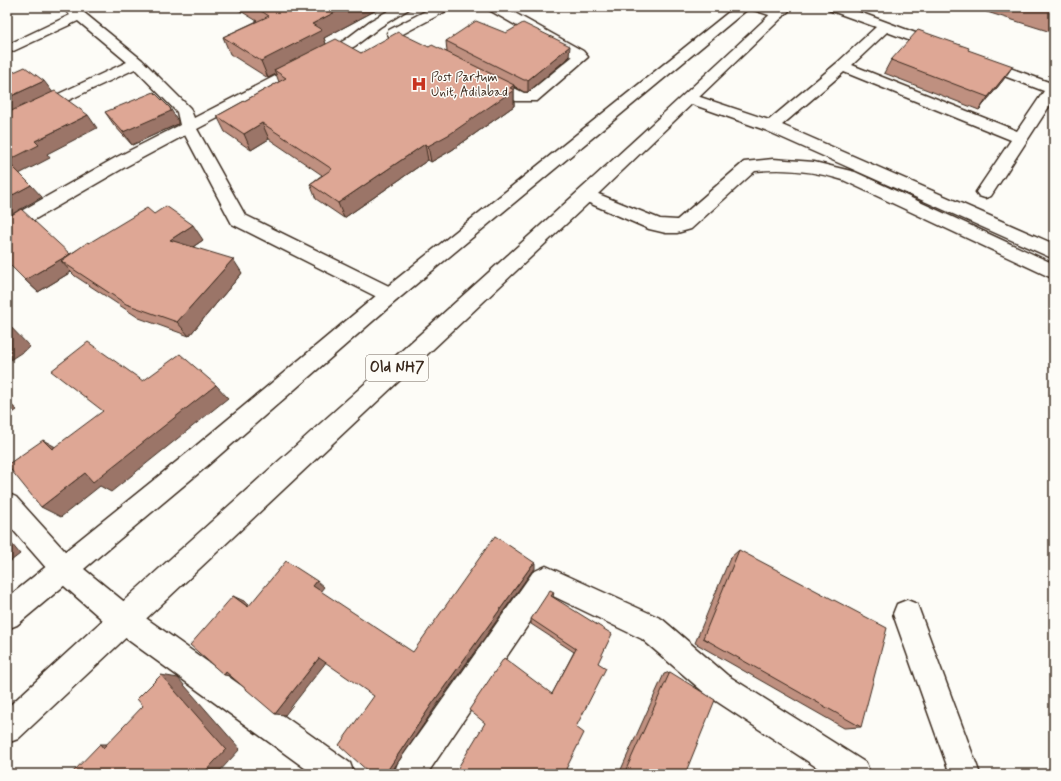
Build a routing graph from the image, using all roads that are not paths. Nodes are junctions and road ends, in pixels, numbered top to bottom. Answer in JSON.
{"nodes":[{"id":1,"x":405,"y":7,"type":"edge"},
{"id":2,"x":443,"y":7,"type":"edge"},
{"id":3,"x":494,"y":7,"type":"edge"},
{"id":4,"x":743,"y":7,"type":"edge"},
{"id":5,"x":834,"y":7,"type":"edge"},
{"id":6,"x":774,"y":9,"type":"edge"},
{"id":7,"x":74,"y":12,"type":"edge"},
{"id":8,"x":375,"y":24,"type":"junction"},
{"id":9,"x":885,"y":26,"type":"junction"},
{"id":10,"x":394,"y":33,"type":"junction"},
{"id":11,"x":408,"y":40,"type":"edge"},
{"id":12,"x":7,"y":50,"type":"edge"},
{"id":13,"x":951,"y":51,"type":"edge"},
{"id":14,"x":965,"y":56,"type":"edge"},
{"id":15,"x":137,"y":62,"type":"junction"},
{"id":16,"x":842,"y":66,"type":"junction"},
{"id":17,"x":471,"y":72,"type":"edge"},
{"id":18,"x":1054,"y":89,"type":"edge"},
{"id":19,"x":691,"y":98,"type":"junction"},
{"id":20,"x":7,"y":124,"type":"edge"},
{"id":21,"x":771,"y":126,"type":"junction"},
{"id":22,"x":189,"y":128,"type":"junction"},
{"id":23,"x":1020,"y":138,"type":"junction"},
{"id":24,"x":985,"y":192,"type":"dead end"},
{"id":25,"x":586,"y":195,"type":"junction"},
{"id":26,"x":7,"y":227,"type":"edge"},
{"id":27,"x":1054,"y":252,"type":"edge"},
{"id":28,"x":1054,"y":272,"type":"edge"},
{"id":29,"x":390,"y":295,"type":"junction"},
{"id":30,"x":7,"y":505,"type":"edge"},
{"id":31,"x":64,"y":569,"type":"junction"},
{"id":32,"x":907,"y":614,"type":"dead end"},
{"id":33,"x":7,"y":615,"type":"edge"},
{"id":34,"x":123,"y":619,"type":"junction"},
{"id":35,"x":7,"y":728,"type":"edge"},
{"id":36,"x":339,"y":774,"type":"edge"},
{"id":37,"x":409,"y":774,"type":"edge"},
{"id":38,"x":855,"y":774,"type":"edge"},
{"id":39,"x":965,"y":774,"type":"edge"}],
"edges":[{"from":1,"to":8,"type":"street"},
{"from":2,"to":10,"type":"street"},
{"from":3,"to":17,"type":"street"},
{"from":4,"to":29,"type":"street"},
{"from":5,"to":9,"type":"street"},
{"from":6,"to":19,"type":"street","number":"Old NH7"},
{"from":7,"to":12,"type":"street"},
{"from":7,"to":15,"type":"street"},
{"from":8,"to":10,"type":"street"},
{"from":8,"to":22,"type":"street"},
{"from":9,"to":13,"type":"street"},
{"from":9,"to":16,"type":"street"},
{"from":10,"to":11,"type":"street"},
{"from":14,"to":18,"type":"street"},
{"from":15,"to":20,"type":"street"},
{"from":15,"to":22,"type":"street"},
{"from":16,"to":21,"type":"street"},
{"from":16,"to":23,"type":"street"},
{"from":18,"to":23,"type":"street"},
{"from":19,"to":21,"type":"street"},
{"from":19,"to":25,"type":"street","number":"Old NH7"},
{"from":21,"to":27,"type":"street"},
{"from":22,"to":26,"type":"street"},
{"from":22,"to":29,"type":"street"},
{"from":23,"to":24,"type":"street"},
{"from":25,"to":28,"type":"street"},
{"from":25,"to":34,"type":"street","number":"Old NH7"},
{"from":29,"to":31,"type":"street"},
{"from":30,"to":31,"type":"street"},
{"from":31,"to":33,"type":"street"},
{"from":31,"to":34,"type":"street"},
{"from":32,"to":39,"type":"street"},
{"from":34,"to":35,"type":"street","number":"Old NH7"},
{"from":34,"to":36,"type":"street"},
{"from":37,"to":38,"type":"street"}]}
